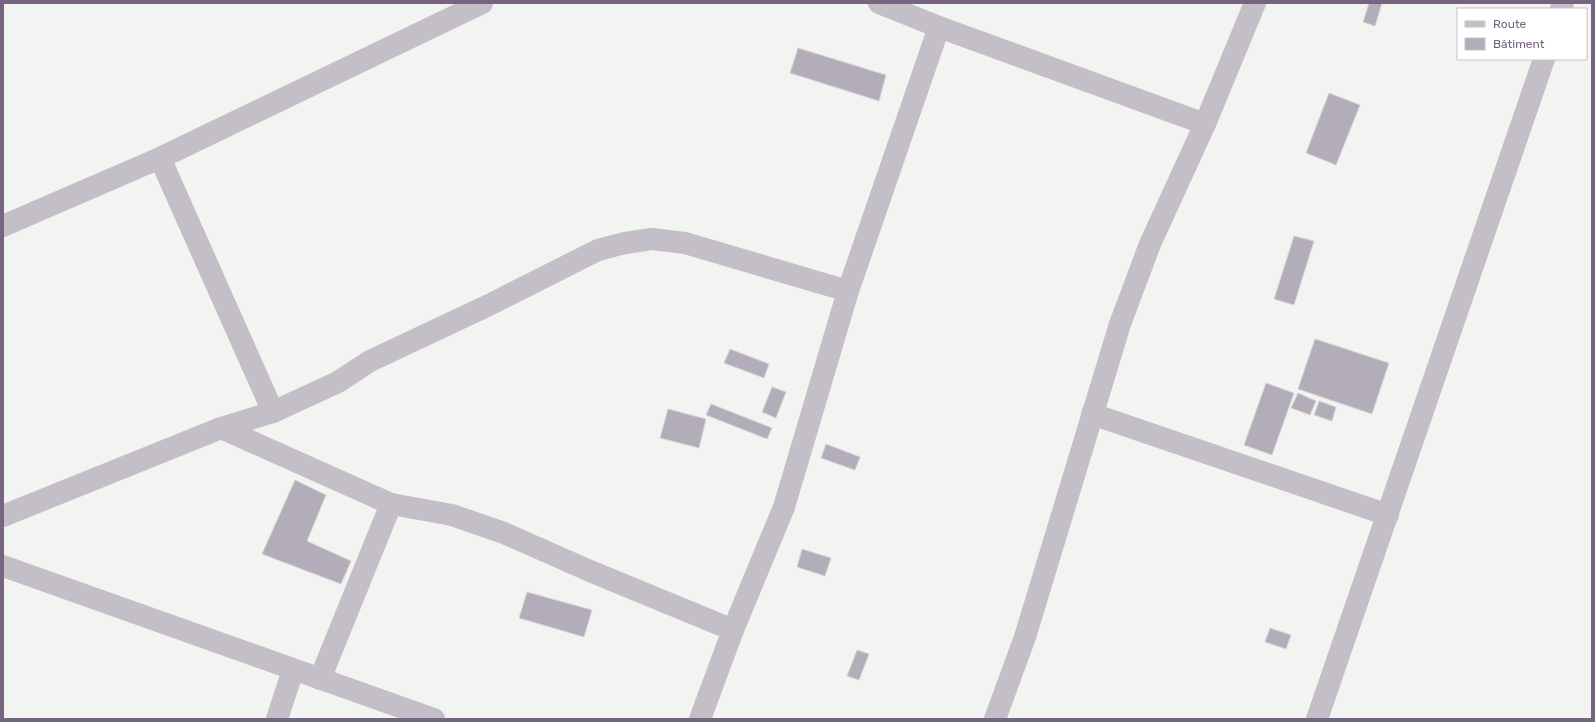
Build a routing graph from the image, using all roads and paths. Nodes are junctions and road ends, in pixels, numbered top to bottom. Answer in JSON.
{"nodes":[{"id":1,"x":482,"y":3,"type":"edge"},
{"id":2,"x":879,"y":3,"type":"edge"},
{"id":3,"x":1255,"y":3,"type":"edge"},
{"id":4,"x":939,"y":27,"type":"junction"},
{"id":5,"x":1544,"y":60,"type":"edge"},
{"id":6,"x":1205,"y":124,"type":"junction"},
{"id":7,"x":160,"y":158,"type":"junction"},
{"id":8,"x":3,"y":226,"type":"edge"},
{"id":9,"x":848,"y":291,"type":"junction"},
{"id":10,"x":274,"y":412,"type":"junction"},
{"id":11,"x":1092,"y":414,"type":"junction"},
{"id":12,"x":221,"y":428,"type":"junction"},
{"id":13,"x":391,"y":504,"type":"junction"},
{"id":14,"x":1388,"y":515,"type":"junction"},
{"id":15,"x":3,"y":516,"type":"edge"},
{"id":16,"x":3,"y":566,"type":"edge"},
{"id":17,"x":733,"y":630,"type":"junction"},
{"id":18,"x":293,"y":670,"type":"junction"},
{"id":19,"x":320,"y":679,"type":"junction"},
{"id":20,"x":277,"y":719,"type":"edge"},
{"id":21,"x":434,"y":719,"type":"edge"},
{"id":22,"x":700,"y":719,"type":"edge"},
{"id":23,"x":995,"y":719,"type":"edge"},
{"id":24,"x":1317,"y":719,"type":"edge"}],
"edges":[{"from":1,"to":7,"type":"street"},
{"from":2,"to":4,"type":"street"},
{"from":3,"to":6,"type":"street"},
{"from":4,"to":6,"type":"street"},
{"from":4,"to":9,"type":"street"},
{"from":5,"to":14,"type":"street"},
{"from":6,"to":11,"type":"street"},
{"from":7,"to":8,"type":"street"},
{"from":7,"to":10,"type":"street"},
{"from":9,"to":10,"type":"street"},
{"from":9,"to":17,"type":"street"},
{"from":10,"to":12,"type":"street"},
{"from":11,"to":14,"type":"street"},
{"from":11,"to":23,"type":"street"},
{"from":12,"to":13,"type":"street"},
{"from":12,"to":15,"type":"street"},
{"from":13,"to":17,"type":"street"},
{"from":13,"to":19,"type":"street"},
{"from":14,"to":24,"type":"street"},
{"from":16,"to":18,"type":"street"},
{"from":17,"to":22,"type":"street"},
{"from":18,"to":19,"type":"street"},
{"from":18,"to":20,"type":"street"},
{"from":19,"to":21,"type":"street"}]}
